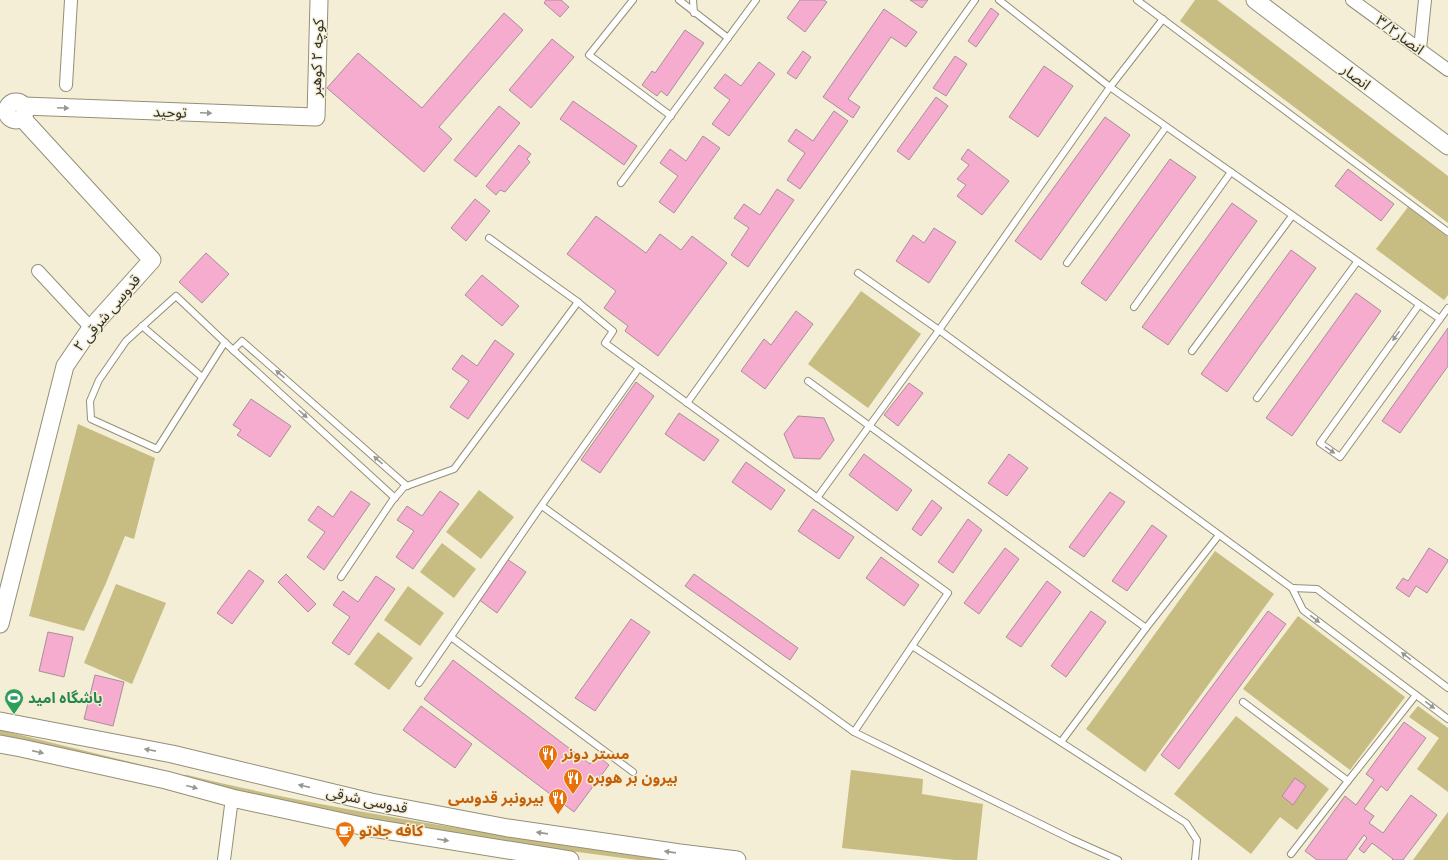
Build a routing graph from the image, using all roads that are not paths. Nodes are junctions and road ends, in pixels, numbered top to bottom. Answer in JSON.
{"nodes":[{"id":1,"x":71,"y":0,"type":"edge"},
{"id":2,"x":319,"y":0,"type":"edge"},
{"id":3,"x":633,"y":0,"type":"edge"},
{"id":4,"x":679,"y":0,"type":"edge"},
{"id":5,"x":693,"y":0,"type":"edge"},
{"id":6,"x":756,"y":0,"type":"edge"},
{"id":7,"x":975,"y":0,"type":"edge"},
{"id":8,"x":999,"y":0,"type":"edge"},
{"id":9,"x":1137,"y":0,"type":"edge"},
{"id":10,"x":1352,"y":0,"type":"edge"},
{"id":11,"x":1425,"y":0,"type":"edge"},
{"id":12,"x":1260,"y":3,"type":"edge"},
{"id":13,"x":694,"y":13,"type":"junction"},
{"id":14,"x":1163,"y":19,"type":"junction"},
{"id":15,"x":728,"y":38,"type":"junction"},
{"id":16,"x":1420,"y":49,"type":"junction"},
{"id":17,"x":1448,"y":70,"type":"edge"},
{"id":18,"x":66,"y":85,"type":"dead end"},
{"id":19,"x":1110,"y":87,"type":"junction"},
{"id":20,"x":13,"y":108,"type":"edge"},
{"id":21,"x":671,"y":116,"type":"junction"},
{"id":22,"x":316,"y":117,"type":"joint"},
{"id":23,"x":1166,"y":127,"type":"junction"},
{"id":24,"x":1448,"y":146,"type":"edge"},
{"id":25,"x":1231,"y":172,"type":"junction"},
{"id":26,"x":621,"y":183,"type":"dead end"},
{"id":27,"x":1292,"y":216,"type":"junction"},
{"id":28,"x":1448,"y":232,"type":"edge"},
{"id":29,"x":490,"y":238,"type":"dead end"},
{"id":30,"x":1357,"y":262,"type":"junction"},
{"id":31,"x":1067,"y":263,"type":"dead end"},
{"id":32,"x":38,"y":271,"type":"dead end"},
{"id":33,"x":858,"y":273,"type":"dead end"},
{"id":34,"x":578,"y":302,"type":"junction"},
{"id":35,"x":1419,"y":305,"type":"junction"},
{"id":36,"x":1134,"y":307,"type":"dead end"},
{"id":37,"x":1448,"y":308,"type":"edge"},
{"id":38,"x":1440,"y":319,"type":"junction"},
{"id":39,"x":142,"y":326,"type":"junction"},
{"id":40,"x":91,"y":328,"type":"junction"},
{"id":41,"x":939,"y":330,"type":"junction"},
{"id":42,"x":225,"y":342,"type":"junction"},
{"id":43,"x":234,"y":351,"type":"junction"},
{"id":44,"x":1192,"y":351,"type":"dead end"},
{"id":45,"x":640,"y":368,"type":"junction"},
{"id":46,"x":202,"y":377,"type":"junction"},
{"id":47,"x":808,"y":381,"type":"dead end"},
{"id":48,"x":1257,"y":398,"type":"dead end"},
{"id":49,"x":687,"y":403,"type":"junction"},
{"id":50,"x":869,"y":426,"type":"junction"},
{"id":51,"x":407,"y":486,"type":"junction"},
{"id":52,"x":395,"y":498,"type":"junction"},
{"id":53,"x":818,"y":498,"type":"junction"},
{"id":54,"x":542,"y":506,"type":"junction"},
{"id":55,"x":1219,"y":535,"type":"junction"},
{"id":56,"x":341,"y":577,"type":"dead end"},
{"id":57,"x":1292,"y":588,"type":"junction"},
{"id":58,"x":0,"y":624,"type":"edge"},
{"id":59,"x":1146,"y":628,"type":"junction"},
{"id":60,"x":451,"y":637,"type":"junction"},
{"id":61,"x":912,"y":646,"type":"junction"},
{"id":62,"x":419,"y":683,"type":"dead end"},
{"id":63,"x":1448,"y":688,"type":"edge"},
{"id":64,"x":1416,"y":694,"type":"junction"},
{"id":65,"x":1243,"y":702,"type":"dead end"},
{"id":66,"x":1448,"y":719,"type":"edge"},
{"id":67,"x":0,"y":721,"type":"edge"},
{"id":68,"x":854,"y":732,"type":"junction"},
{"id":69,"x":1061,"y":742,"type":"junction"},
{"id":70,"x":0,"y":744,"type":"edge"},
{"id":71,"x":172,"y":754,"type":"junction"},
{"id":72,"x":633,"y":772,"type":"dead end"},
{"id":73,"x":166,"y":780,"type":"junction"},
{"id":74,"x":1348,"y":781,"type":"junction"},
{"id":75,"x":232,"y":798,"type":"junction"},
{"id":76,"x":1291,"y":854,"type":"dead end"},
{"id":77,"x":224,"y":860,"type":"edge"},
{"id":78,"x":570,"y":860,"type":"edge"},
{"id":79,"x":737,"y":860,"type":"edge"},
{"id":80,"x":1118,"y":860,"type":"edge"},
{"id":81,"x":1195,"y":860,"type":"edge"}],
"edges":[{"from":1,"to":18,"type":"street"},
{"from":2,"to":22,"type":"main road","name":"کوچه ۲ کوهبر"},
{"from":3,"to":21,"type":"lane"},
{"from":4,"to":13,"type":"lane"},
{"from":5,"to":13,"type":"lane"},
{"from":6,"to":15,"type":"lane"},
{"from":7,"to":49,"type":"lane"},
{"from":8,"to":19,"type":"lane"},
{"from":9,"to":14,"type":"lane"},
{"from":10,"to":16,"type":"street","name":"انصار۳/۲"},
{"from":11,"to":16,"type":"street"},
{"from":12,"to":24,"type":"main road","name":"انصار"},
{"from":13,"to":15,"type":"lane"},
{"from":14,"to":19,"type":"lane"},
{"from":14,"to":28,"type":"lane"},
{"from":15,"to":21,"type":"lane"},
{"from":16,"to":17,"type":"street","name":"انصار۳/۲"},
{"from":19,"to":23,"type":"lane"},
{"from":19,"to":41,"type":"lane"},
{"from":20,"to":22,"type":"main road","name":"توحید","one_way":true},
{"from":20,"to":40,"type":"main road","name":"قدوسی شرقی ۲"},
{"from":21,"to":26,"type":"lane"},
{"from":23,"to":25,"type":"lane"},
{"from":23,"to":31,"type":"lane"},
{"from":25,"to":27,"type":"lane"},
{"from":25,"to":36,"type":"lane"},
{"from":27,"to":30,"type":"lane"},
{"from":27,"to":44,"type":"lane"},
{"from":29,"to":34,"type":"lane"},
{"from":30,"to":35,"type":"lane"},
{"from":30,"to":48,"type":"lane"},
{"from":32,"to":40,"type":"street"},
{"from":33,"to":41,"type":"lane"},
{"from":34,"to":45,"type":"lane"},
{"from":34,"to":51,"type":"lane"},
{"from":35,"to":38,"type":"lane"},
{"from":35,"to":38,"type":"lane","one_way":true},
{"from":37,"to":38,"type":"lane"},
{"from":39,"to":42,"type":"lane"},
{"from":39,"to":46,"type":"lane"},
{"from":39,"to":46,"type":"lane"},
{"from":40,"to":58,"type":"main road","name":"قدوسی شرقی ۲"},
{"from":41,"to":50,"type":"lane"},
{"from":41,"to":55,"type":"lane"},
{"from":42,"to":43,"type":"lane"},
{"from":42,"to":46,"type":"lane"},
{"from":51,"to":43,"type":"lane","one_way":true},
{"from":43,"to":52,"type":"lane","one_way":true},
{"from":45,"to":49,"type":"lane"},
{"from":45,"to":54,"type":"lane"},
{"from":47,"to":50,"type":"lane"},
{"from":49,"to":53,"type":"lane"},
{"from":50,"to":53,"type":"lane"},
{"from":50,"to":59,"type":"lane"},
{"from":51,"to":52,"type":"lane"},
{"from":52,"to":56,"type":"lane"},
{"from":53,"to":61,"type":"lane"},
{"from":54,"to":60,"type":"lane"},
{"from":54,"to":68,"type":"lane"},
{"from":55,"to":57,"type":"lane"},
{"from":55,"to":59,"type":"lane"},
{"from":63,"to":57,"type":"lane","one_way":true},
{"from":57,"to":64,"type":"lane","one_way":true},
{"from":59,"to":69,"type":"lane"},
{"from":60,"to":62,"type":"lane"},
{"from":60,"to":72,"type":"lane"},
{"from":61,"to":68,"type":"lane"},
{"from":61,"to":69,"type":"lane"},
{"from":64,"to":66,"type":"lane","one_way":true},
{"from":64,"to":74,"type":"lane"},
{"from":65,"to":74,"type":"lane"},
{"from":71,"to":67,"type":"main road","name":"قدوسی شرقی","one_way":true},
{"from":68,"to":80,"type":"lane"},
{"from":69,"to":81,"type":"lane"},
{"from":70,"to":73,"type":"main road","name":"قدوسی شرقی","one_way":true},
{"from":71,"to":73,"type":"main road"},
{"from":79,"to":71,"type":"main road","name":"قدوسی شرقی","one_way":true},
{"from":73,"to":75,"type":"main road","name":"قدوسی شرقی","one_way":true},
{"from":74,"to":76,"type":"lane"},
{"from":75,"to":77,"type":"street"},
{"from":75,"to":78,"type":"main road","name":"قدوسی شرقی","one_way":true}]}
